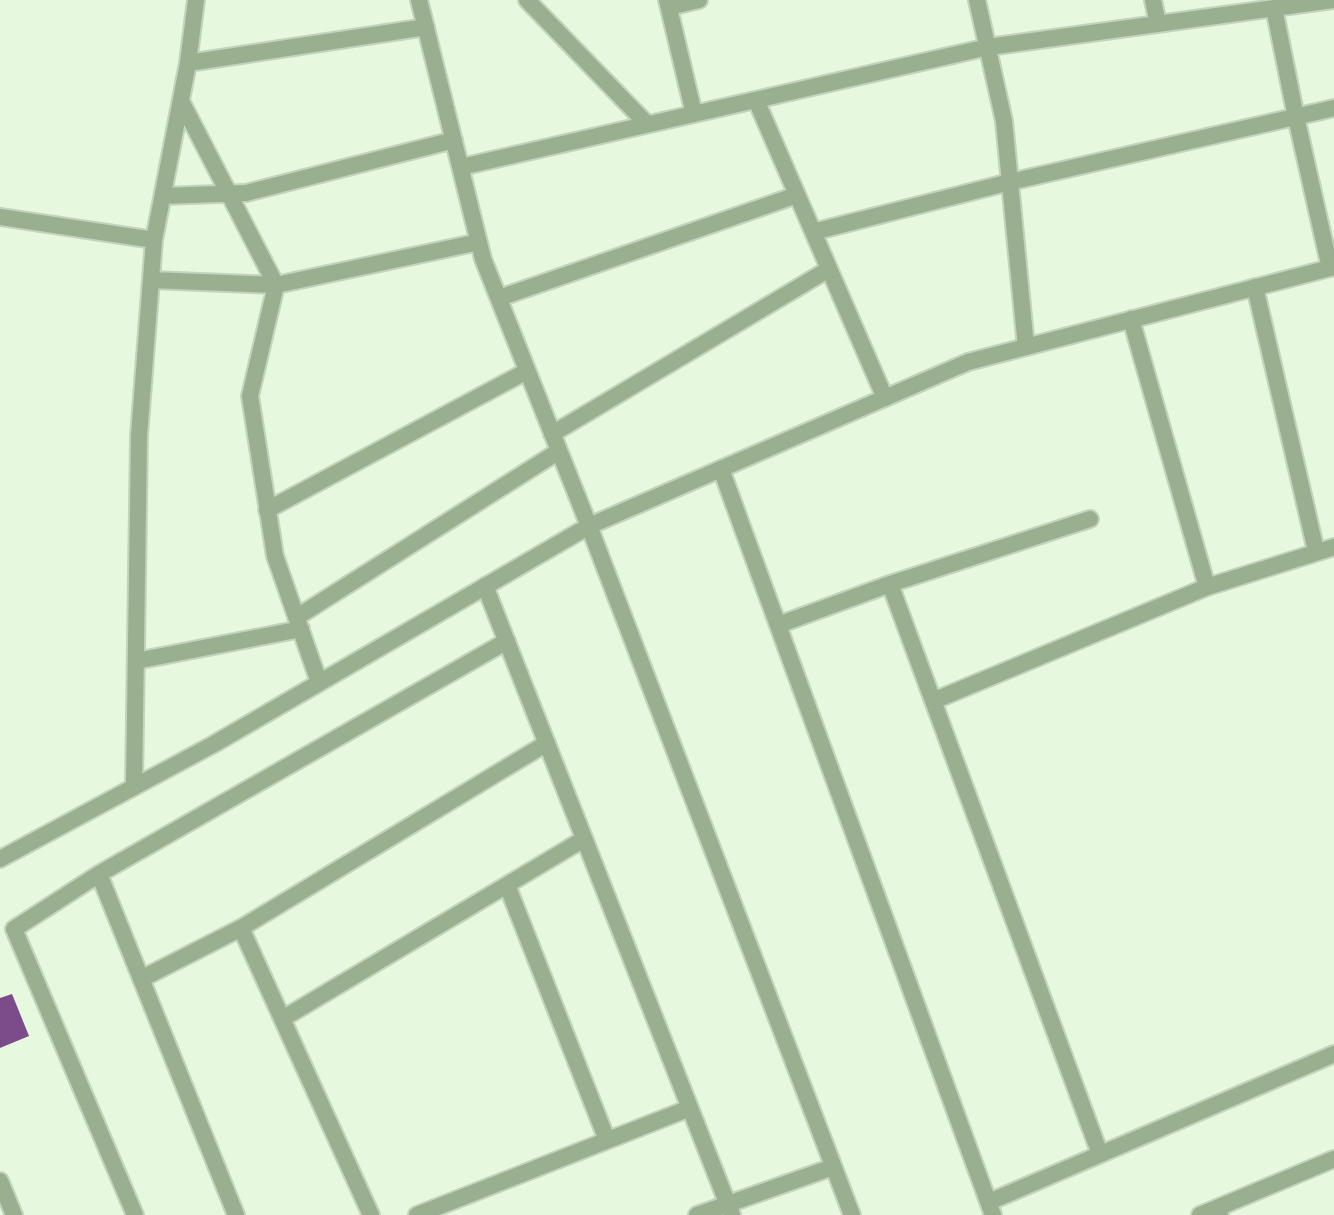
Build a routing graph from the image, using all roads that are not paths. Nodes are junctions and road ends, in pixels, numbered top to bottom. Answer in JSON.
{"nodes":[{"id":1,"x":196,"y":0,"type":"edge"},
{"id":2,"x":419,"y":0,"type":"edge"},
{"id":3,"x":527,"y":0,"type":"edge"},
{"id":4,"x":699,"y":0,"type":"edge"},
{"id":5,"x":978,"y":0,"type":"edge"},
{"id":6,"x":1153,"y":0,"type":"edge"},
{"id":7,"x":1334,"y":0,"type":"edge"},
{"id":8,"x":1304,"y":2,"type":"edge"},
{"id":9,"x":668,"y":4,"type":"edge"},
{"id":10,"x":1274,"y":8,"type":"junction"},
{"id":11,"x":1158,"y":24,"type":"junction"},
{"id":12,"x":426,"y":27,"type":"junction"},
{"id":13,"x":988,"y":47,"type":"junction"},
{"id":14,"x":188,"y":63,"type":"junction"},
{"id":15,"x":756,"y":100,"type":"junction"},
{"id":16,"x":181,"y":101,"type":"junction"},
{"id":17,"x":1334,"y":108,"type":"edge"},
{"id":18,"x":694,"y":114,"type":"junction"},
{"id":19,"x":1296,"y":117,"type":"junction"},
{"id":20,"x":647,"y":124,"type":"junction"},
{"id":21,"x":454,"y":140,"type":"junction"},
{"id":22,"x":460,"y":167,"type":"junction"},
{"id":23,"x":1010,"y":182,"type":"junction"},
{"id":24,"x":229,"y":194,"type":"junction"},
{"id":25,"x":797,"y":195,"type":"junction"},
{"id":26,"x":163,"y":196,"type":"junction"},
{"id":27,"x":0,"y":217,"type":"edge"},
{"id":28,"x":813,"y":232,"type":"junction"},
{"id":29,"x":154,"y":240,"type":"junction"},
{"id":30,"x":479,"y":242,"type":"junction"},
{"id":31,"x":1332,"y":268,"type":"edge"},
{"id":32,"x":829,"y":269,"type":"junction"},
{"id":33,"x":151,"y":280,"type":"junction"},
{"id":34,"x":276,"y":285,"type":"junction"},
{"id":35,"x":1255,"y":287,"type":"junction"},
{"id":36,"x":499,"y":298,"type":"junction"},
{"id":37,"x":1131,"y":319,"type":"junction"},
{"id":38,"x":1026,"y":347,"type":"junction"},
{"id":39,"x":527,"y":371,"type":"junction"},
{"id":40,"x":885,"y":398,"type":"junction"},
{"id":41,"x":552,"y":434,"type":"junction"},
{"id":42,"x":559,"y":451,"type":"junction"},
{"id":43,"x":721,"y":469,"type":"junction"},
{"id":44,"x":267,"y":510,"type":"junction"},
{"id":45,"x":1090,"y":519,"type":"dead end"},
{"id":46,"x":589,"y":526,"type":"junction"},
{"id":47,"x":1334,"y":547,"type":"edge"},
{"id":48,"x":1316,"y":551,"type":"junction"},
{"id":49,"x":890,"y":584,"type":"junction"},
{"id":50,"x":485,"y":586,"type":"junction"},
{"id":51,"x":1207,"y":587,"type":"junction"},
{"id":52,"x":299,"y":623,"type":"junction"},
{"id":53,"x":778,"y":624,"type":"junction"},
{"id":54,"x":507,"y":640,"type":"junction"},
{"id":55,"x":136,"y":661,"type":"junction"},
{"id":56,"x":319,"y":682,"type":"junction"},
{"id":57,"x":933,"y":701,"type":"junction"},
{"id":58,"x":547,"y":743,"type":"junction"},
{"id":59,"x":134,"y":787,"type":"junction"},
{"id":60,"x":584,"y":839,"type":"junction"},
{"id":61,"x":0,"y":859,"type":"edge"},
{"id":62,"x":99,"y":874,"type":"junction"},
{"id":63,"x":507,"y":885,"type":"junction"},
{"id":64,"x":241,"y":928,"type":"junction"},
{"id":65,"x":141,"y":979,"type":"junction"},
{"id":66,"x":282,"y":1019,"type":"junction"},
{"id":67,"x":1334,"y":1054,"type":"edge"},
{"id":68,"x":690,"y":1108,"type":"junction"},
{"id":69,"x":607,"y":1140,"type":"junction"},
{"id":70,"x":1100,"y":1154,"type":"junction"},
{"id":71,"x":1334,"y":1159,"type":"edge"},
{"id":72,"x":833,"y":1167,"type":"junction"},
{"id":73,"x":0,"y":1181,"type":"edge"},
{"id":74,"x":991,"y":1209,"type":"edge"},
{"id":75,"x":730,"y":1210,"type":"edge"},
{"id":76,"x":1219,"y":1211,"type":"edge"},
{"id":77,"x":14,"y":1215,"type":"edge"},
{"id":78,"x":135,"y":1215,"type":"edge"},
{"id":79,"x":236,"y":1215,"type":"edge"},
{"id":80,"x":371,"y":1215,"type":"edge"},
{"id":81,"x":417,"y":1215,"type":"edge"},
{"id":82,"x":697,"y":1215,"type":"edge"},
{"id":83,"x":852,"y":1215,"type":"edge"},
{"id":84,"x":1200,"y":1215,"type":"edge"}],
"edges":[{"from":1,"to":14,"type":"street"},
{"from":2,"to":12,"type":"street"},
{"from":3,"to":20,"type":"street"},
{"from":4,"to":9,"type":"street"},
{"from":5,"to":13,"type":"street"},
{"from":6,"to":11,"type":"street"},
{"from":7,"to":8,"type":"street"},
{"from":8,"to":10,"type":"street"},
{"from":9,"to":18,"type":"street"},
{"from":10,"to":11,"type":"street"},
{"from":10,"to":19,"type":"street"},
{"from":11,"to":13,"type":"street"},
{"from":12,"to":14,"type":"street"},
{"from":12,"to":21,"type":"street"},
{"from":13,"to":15,"type":"street"},
{"from":13,"to":23,"type":"street"},
{"from":14,"to":16,"type":"street"},
{"from":15,"to":18,"type":"street"},
{"from":15,"to":25,"type":"street"},
{"from":16,"to":24,"type":"street"},
{"from":16,"to":26,"type":"street"},
{"from":17,"to":19,"type":"street"},
{"from":18,"to":20,"type":"street"},
{"from":19,"to":23,"type":"street"},
{"from":19,"to":31,"type":"street"},
{"from":20,"to":22,"type":"street"},
{"from":21,"to":22,"type":"street"},
{"from":21,"to":24,"type":"street"},
{"from":22,"to":30,"type":"street"},
{"from":23,"to":28,"type":"street"},
{"from":23,"to":38,"type":"street"},
{"from":24,"to":26,"type":"street"},
{"from":24,"to":34,"type":"street"},
{"from":25,"to":28,"type":"street"},
{"from":25,"to":36,"type":"street"},
{"from":26,"to":29,"type":"street"},
{"from":27,"to":29,"type":"street"},
{"from":28,"to":32,"type":"street"},
{"from":29,"to":33,"type":"street"},
{"from":30,"to":34,"type":"street"},
{"from":30,"to":36,"type":"street"},
{"from":31,"to":35,"type":"street"},
{"from":32,"to":40,"type":"street"},
{"from":32,"to":41,"type":"street"},
{"from":33,"to":34,"type":"street"},
{"from":33,"to":55,"type":"street"},
{"from":34,"to":44,"type":"street"},
{"from":35,"to":37,"type":"street"},
{"from":35,"to":48,"type":"street"},
{"from":36,"to":39,"type":"street"},
{"from":37,"to":38,"type":"street"},
{"from":37,"to":51,"type":"street"},
{"from":38,"to":40,"type":"street"},
{"from":39,"to":41,"type":"street"},
{"from":39,"to":44,"type":"street"},
{"from":40,"to":43,"type":"street"},
{"from":41,"to":42,"type":"street"},
{"from":42,"to":46,"type":"street"},
{"from":42,"to":52,"type":"street"},
{"from":43,"to":46,"type":"street"},
{"from":43,"to":53,"type":"street"},
{"from":44,"to":52,"type":"street"},
{"from":45,"to":49,"type":"street"},
{"from":46,"to":50,"type":"street"},
{"from":46,"to":72,"type":"street"},
{"from":47,"to":48,"type":"street"},
{"from":48,"to":51,"type":"street"},
{"from":49,"to":53,"type":"street"},
{"from":49,"to":57,"type":"street"},
{"from":50,"to":54,"type":"street"},
{"from":50,"to":56,"type":"street"},
{"from":51,"to":57,"type":"street"},
{"from":52,"to":55,"type":"street"},
{"from":52,"to":56,"type":"street"},
{"from":53,"to":74,"type":"street"},
{"from":54,"to":58,"type":"street"},
{"from":54,"to":62,"type":"street"},
{"from":55,"to":59,"type":"street"},
{"from":56,"to":59,"type":"street"},
{"from":57,"to":70,"type":"street"},
{"from":58,"to":60,"type":"street"},
{"from":58,"to":64,"type":"street"},
{"from":59,"to":61,"type":"street"},
{"from":60,"to":63,"type":"street"},
{"from":60,"to":68,"type":"street"},
{"from":62,"to":65,"type":"street"},
{"from":62,"to":78,"type":"street"},
{"from":63,"to":66,"type":"street"},
{"from":63,"to":69,"type":"street"},
{"from":64,"to":65,"type":"street"},
{"from":64,"to":66,"type":"street"},
{"from":65,"to":79,"type":"street"},
{"from":66,"to":80,"type":"street"},
{"from":67,"to":70,"type":"street"},
{"from":68,"to":69,"type":"street"},
{"from":68,"to":75,"type":"street"},
{"from":69,"to":81,"type":"street"},
{"from":70,"to":74,"type":"street"},
{"from":71,"to":76,"type":"street"},
{"from":72,"to":75,"type":"street"},
{"from":72,"to":83,"type":"street"},
{"from":73,"to":77,"type":"street"},
{"from":75,"to":82,"type":"street"},
{"from":76,"to":84,"type":"street"}]}
